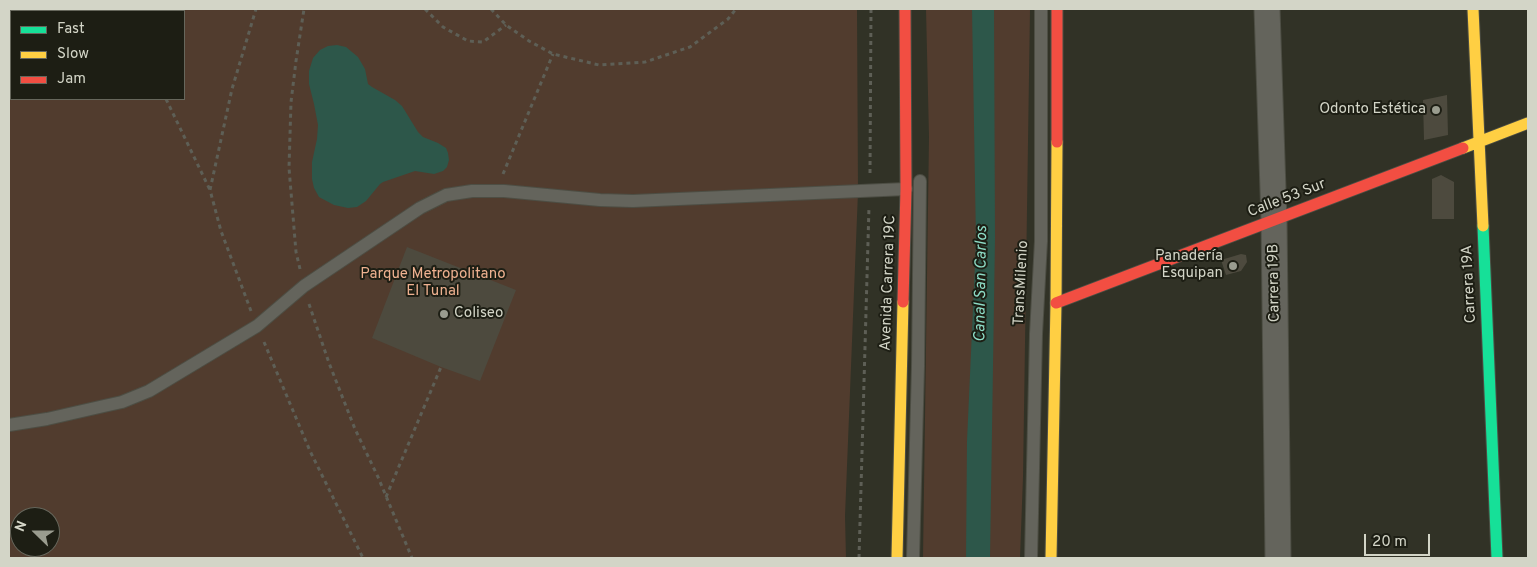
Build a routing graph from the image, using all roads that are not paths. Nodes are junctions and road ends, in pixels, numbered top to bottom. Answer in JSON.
{"nodes":[{"id":1,"x":905,"y":9,"type":"edge"},
{"id":2,"x":1041,"y":9,"type":"edge"},
{"id":3,"x":1057,"y":9,"type":"edge"},
{"id":4,"x":1267,"y":9,"type":"edge"},
{"id":5,"x":1473,"y":9,"type":"edge"},
{"id":6,"x":1528,"y":123,"type":"edge"},
{"id":7,"x":1478,"y":142,"type":"junction"},
{"id":8,"x":919,"y":166,"type":"dead end"},
{"id":9,"x":906,"y":189,"type":"junction"},
{"id":10,"x":1274,"y":220,"type":"junction"},
{"id":11,"x":1056,"y":303,"type":"junction"},
{"id":12,"x":9,"y":426,"type":"edge"},
{"id":13,"x":897,"y":558,"type":"edge"},
{"id":14,"x":913,"y":558,"type":"edge"},
{"id":15,"x":1031,"y":558,"type":"edge"},
{"id":16,"x":1051,"y":558,"type":"edge"},
{"id":17,"x":1278,"y":558,"type":"edge"},
{"id":18,"x":1497,"y":558,"type":"edge"}],
"edges":[{"from":1,"to":9,"type":"main road","name":"Avenida Carrera 19C"},
{"from":2,"to":15,"type":"lane","name":"TransMilenio"},
{"from":3,"to":11,"type":"main road"},
{"from":4,"to":10,"type":"street","name":"Carrera 19B"},
{"from":5,"to":7,"type":"main road","name":"Carrera 19A"},
{"from":6,"to":7,"type":"main road","name":"Calle 53 Sur"},
{"from":7,"to":10,"type":"main road","name":"Calle 53 Sur"},
{"from":7,"to":18,"type":"main road","name":"Carrera 19A"},
{"from":8,"to":14,"type":"lane"},
{"from":9,"to":12,"type":"lane"},
{"from":9,"to":13,"type":"main road","name":"Avenida Carrera 19C"},
{"from":10,"to":11,"type":"main road","name":"Calle 53 Sur"},
{"from":10,"to":17,"type":"street","name":"Carrera 19B"},
{"from":11,"to":16,"type":"main road"}]}
